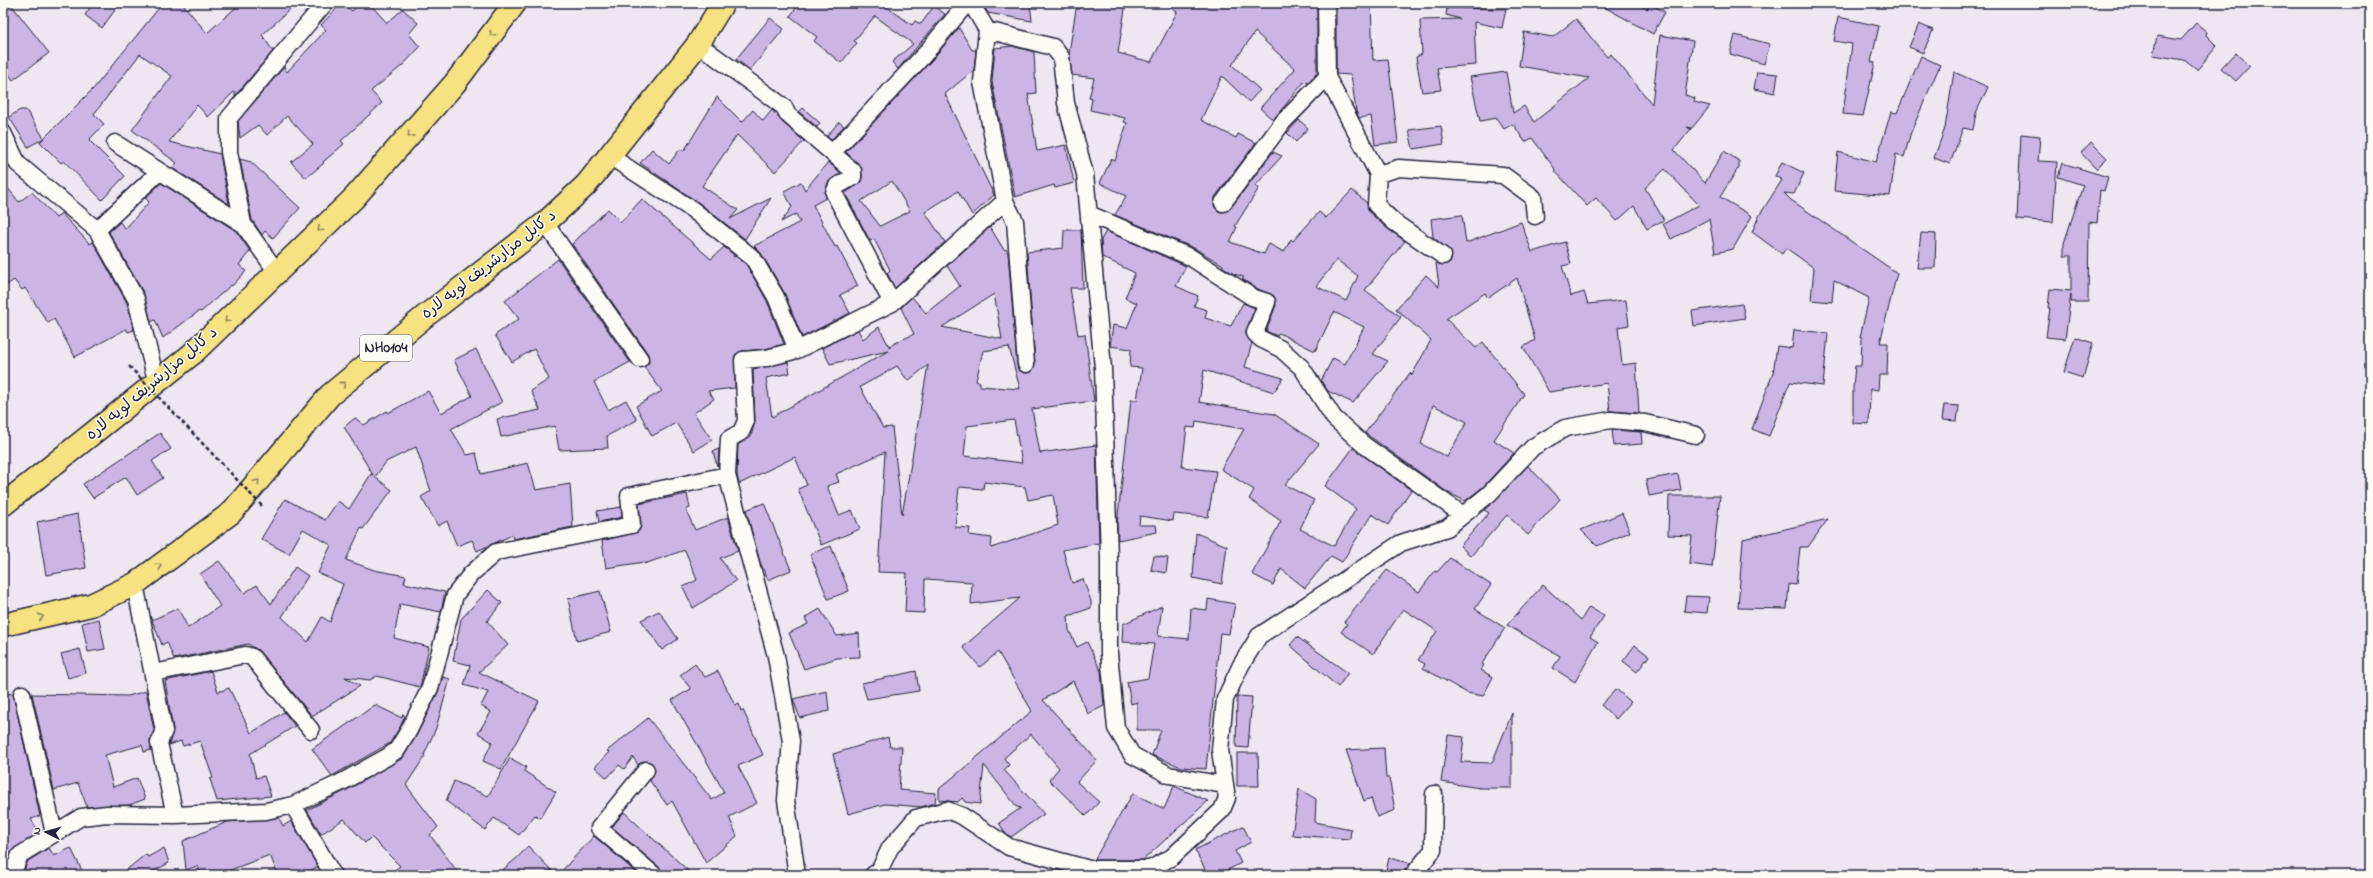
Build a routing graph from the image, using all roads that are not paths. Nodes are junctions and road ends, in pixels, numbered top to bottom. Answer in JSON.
{"nodes":[{"id":1,"x":325,"y":3,"type":"edge"},
{"id":2,"x":515,"y":3,"type":"edge"},
{"id":3,"x":723,"y":3,"type":"edge"},
{"id":4,"x":967,"y":3,"type":"edge"},
{"id":5,"x":971,"y":3,"type":"edge"},
{"id":6,"x":1326,"y":3,"type":"edge"},
{"id":7,"x":987,"y":30,"type":"junction"},
{"id":8,"x":698,"y":44,"type":"junction"},
{"id":9,"x":1327,"y":77,"type":"junction"},
{"id":10,"x":3,"y":133,"type":"edge"},
{"id":11,"x":115,"y":143,"type":"dead end"},
{"id":12,"x":832,"y":153,"type":"junction"},
{"id":13,"x":608,"y":155,"type":"junction"},
{"id":14,"x":159,"y":172,"type":"junction"},
{"id":15,"x":1378,"y":174,"type":"junction"},
{"id":16,"x":1005,"y":201,"type":"junction"},
{"id":17,"x":1223,"y":203,"type":"dead end"},
{"id":18,"x":1089,"y":214,"type":"junction"},
{"id":19,"x":1536,"y":216,"type":"dead end"},
{"id":20,"x":545,"y":223,"type":"junction"},
{"id":21,"x":243,"y":224,"type":"junction"},
{"id":22,"x":97,"y":230,"type":"junction"},
{"id":23,"x":1443,"y":256,"type":"dead end"},
{"id":24,"x":276,"y":271,"type":"junction"},
{"id":25,"x":892,"y":303,"type":"junction"},
{"id":26,"x":797,"y":350,"type":"junction"},
{"id":27,"x":640,"y":359,"type":"dead end"},
{"id":28,"x":1026,"y":364,"type":"dead end"},
{"id":29,"x":157,"y":384,"type":"junction"},
{"id":30,"x":1696,"y":435,"type":"dead end"},
{"id":31,"x":727,"y":475,"type":"junction"},
{"id":32,"x":3,"y":505,"type":"edge"},
{"id":33,"x":1463,"y":515,"type":"junction"},
{"id":34,"x":135,"y":584,"type":"junction"},
{"id":35,"x":3,"y":625,"type":"edge"},
{"id":36,"x":153,"y":673,"type":"junction"},
{"id":37,"x":22,"y":694,"type":"dead end"},
{"id":38,"x":311,"y":730,"type":"dead end"},
{"id":39,"x":646,"y":770,"type":"dead end"},
{"id":40,"x":1224,"y":785,"type":"junction"},
{"id":41,"x":1434,"y":794,"type":"dead end"},
{"id":42,"x":293,"y":805,"type":"junction"},
{"id":43,"x":175,"y":815,"type":"junction"},
{"id":44,"x":54,"y":833,"type":"junction"},
{"id":45,"x":878,"y":874,"type":"edge"},
{"id":46,"x":12,"y":875,"type":"edge"},
{"id":47,"x":333,"y":875,"type":"edge"},
{"id":48,"x":654,"y":875,"type":"edge"},
{"id":49,"x":797,"y":875,"type":"edge"},
{"id":50,"x":1413,"y":875,"type":"edge"}],
"edges":[{"from":1,"to":21,"type":"street"},
{"from":2,"to":24,"type":"highway","name":"د کابل مزارشریف لویه لاره","one_way":true},
{"from":3,"to":8,"type":"highway","name":"د کابل مزارشریف لویه لاره","number":"NH0104"},
{"from":4,"to":12,"type":"street"},
{"from":5,"to":7,"type":"street"},
{"from":6,"to":9,"type":"street"},
{"from":7,"to":16,"type":"street"},
{"from":7,"to":18,"type":"street"},
{"from":8,"to":12,"type":"street"},
{"from":8,"to":13,"type":"highway","name":"د کابل مزارشریف لویه لاره","number":"NH0104"},
{"from":9,"to":15,"type":"street"},
{"from":9,"to":17,"type":"street"},
{"from":10,"to":22,"type":"street"},
{"from":11,"to":14,"type":"street"},
{"from":12,"to":25,"type":"street"},
{"from":13,"to":20,"type":"highway","name":"د کابل مزارشریف لویه لاره","number":"NH0104"},
{"from":13,"to":26,"type":"street"},
{"from":14,"to":21,"type":"street"},
{"from":14,"to":22,"type":"street"},
{"from":15,"to":19,"type":"street"},
{"from":15,"to":23,"type":"street"},
{"from":16,"to":25,"type":"street"},
{"from":16,"to":28,"type":"street"},
{"from":18,"to":33,"type":"street"},
{"from":18,"to":40,"type":"street"},
{"from":20,"to":27,"type":"street"},
{"from":34,"to":20,"type":"highway","name":"د کابل مزارشریف لویه لاره","number":"NH0104","one_way":true},
{"from":21,"to":24,"type":"street"},
{"from":22,"to":29,"type":"street"},
{"from":24,"to":29,"type":"highway","name":"د کابل مزارشریف لویه لاره","one_way":true},
{"from":25,"to":26,"type":"street"},
{"from":26,"to":31,"type":"street"},
{"from":29,"to":32,"type":"highway","name":"د کابل مزارشریف لویه لاره"},
{"from":30,"to":33,"type":"street"},
{"from":31,"to":42,"type":"street"},
{"from":31,"to":49,"type":"street"},
{"from":33,"to":40,"type":"street"},
{"from":35,"to":34,"type":"highway","name":"د کابل مزارشریف لویه لاره","number":"NH0104","one_way":true},
{"from":34,"to":36,"type":"street"},
{"from":36,"to":38,"type":"street"},
{"from":36,"to":43,"type":"street"},
{"from":37,"to":44,"type":"street"},
{"from":39,"to":48,"type":"street"},
{"from":40,"to":45,"type":"street"},
{"from":41,"to":50,"type":"street"},
{"from":42,"to":43,"type":"street"},
{"from":42,"to":47,"type":"street"},
{"from":43,"to":44,"type":"street"},
{"from":44,"to":46,"type":"street"}]}
